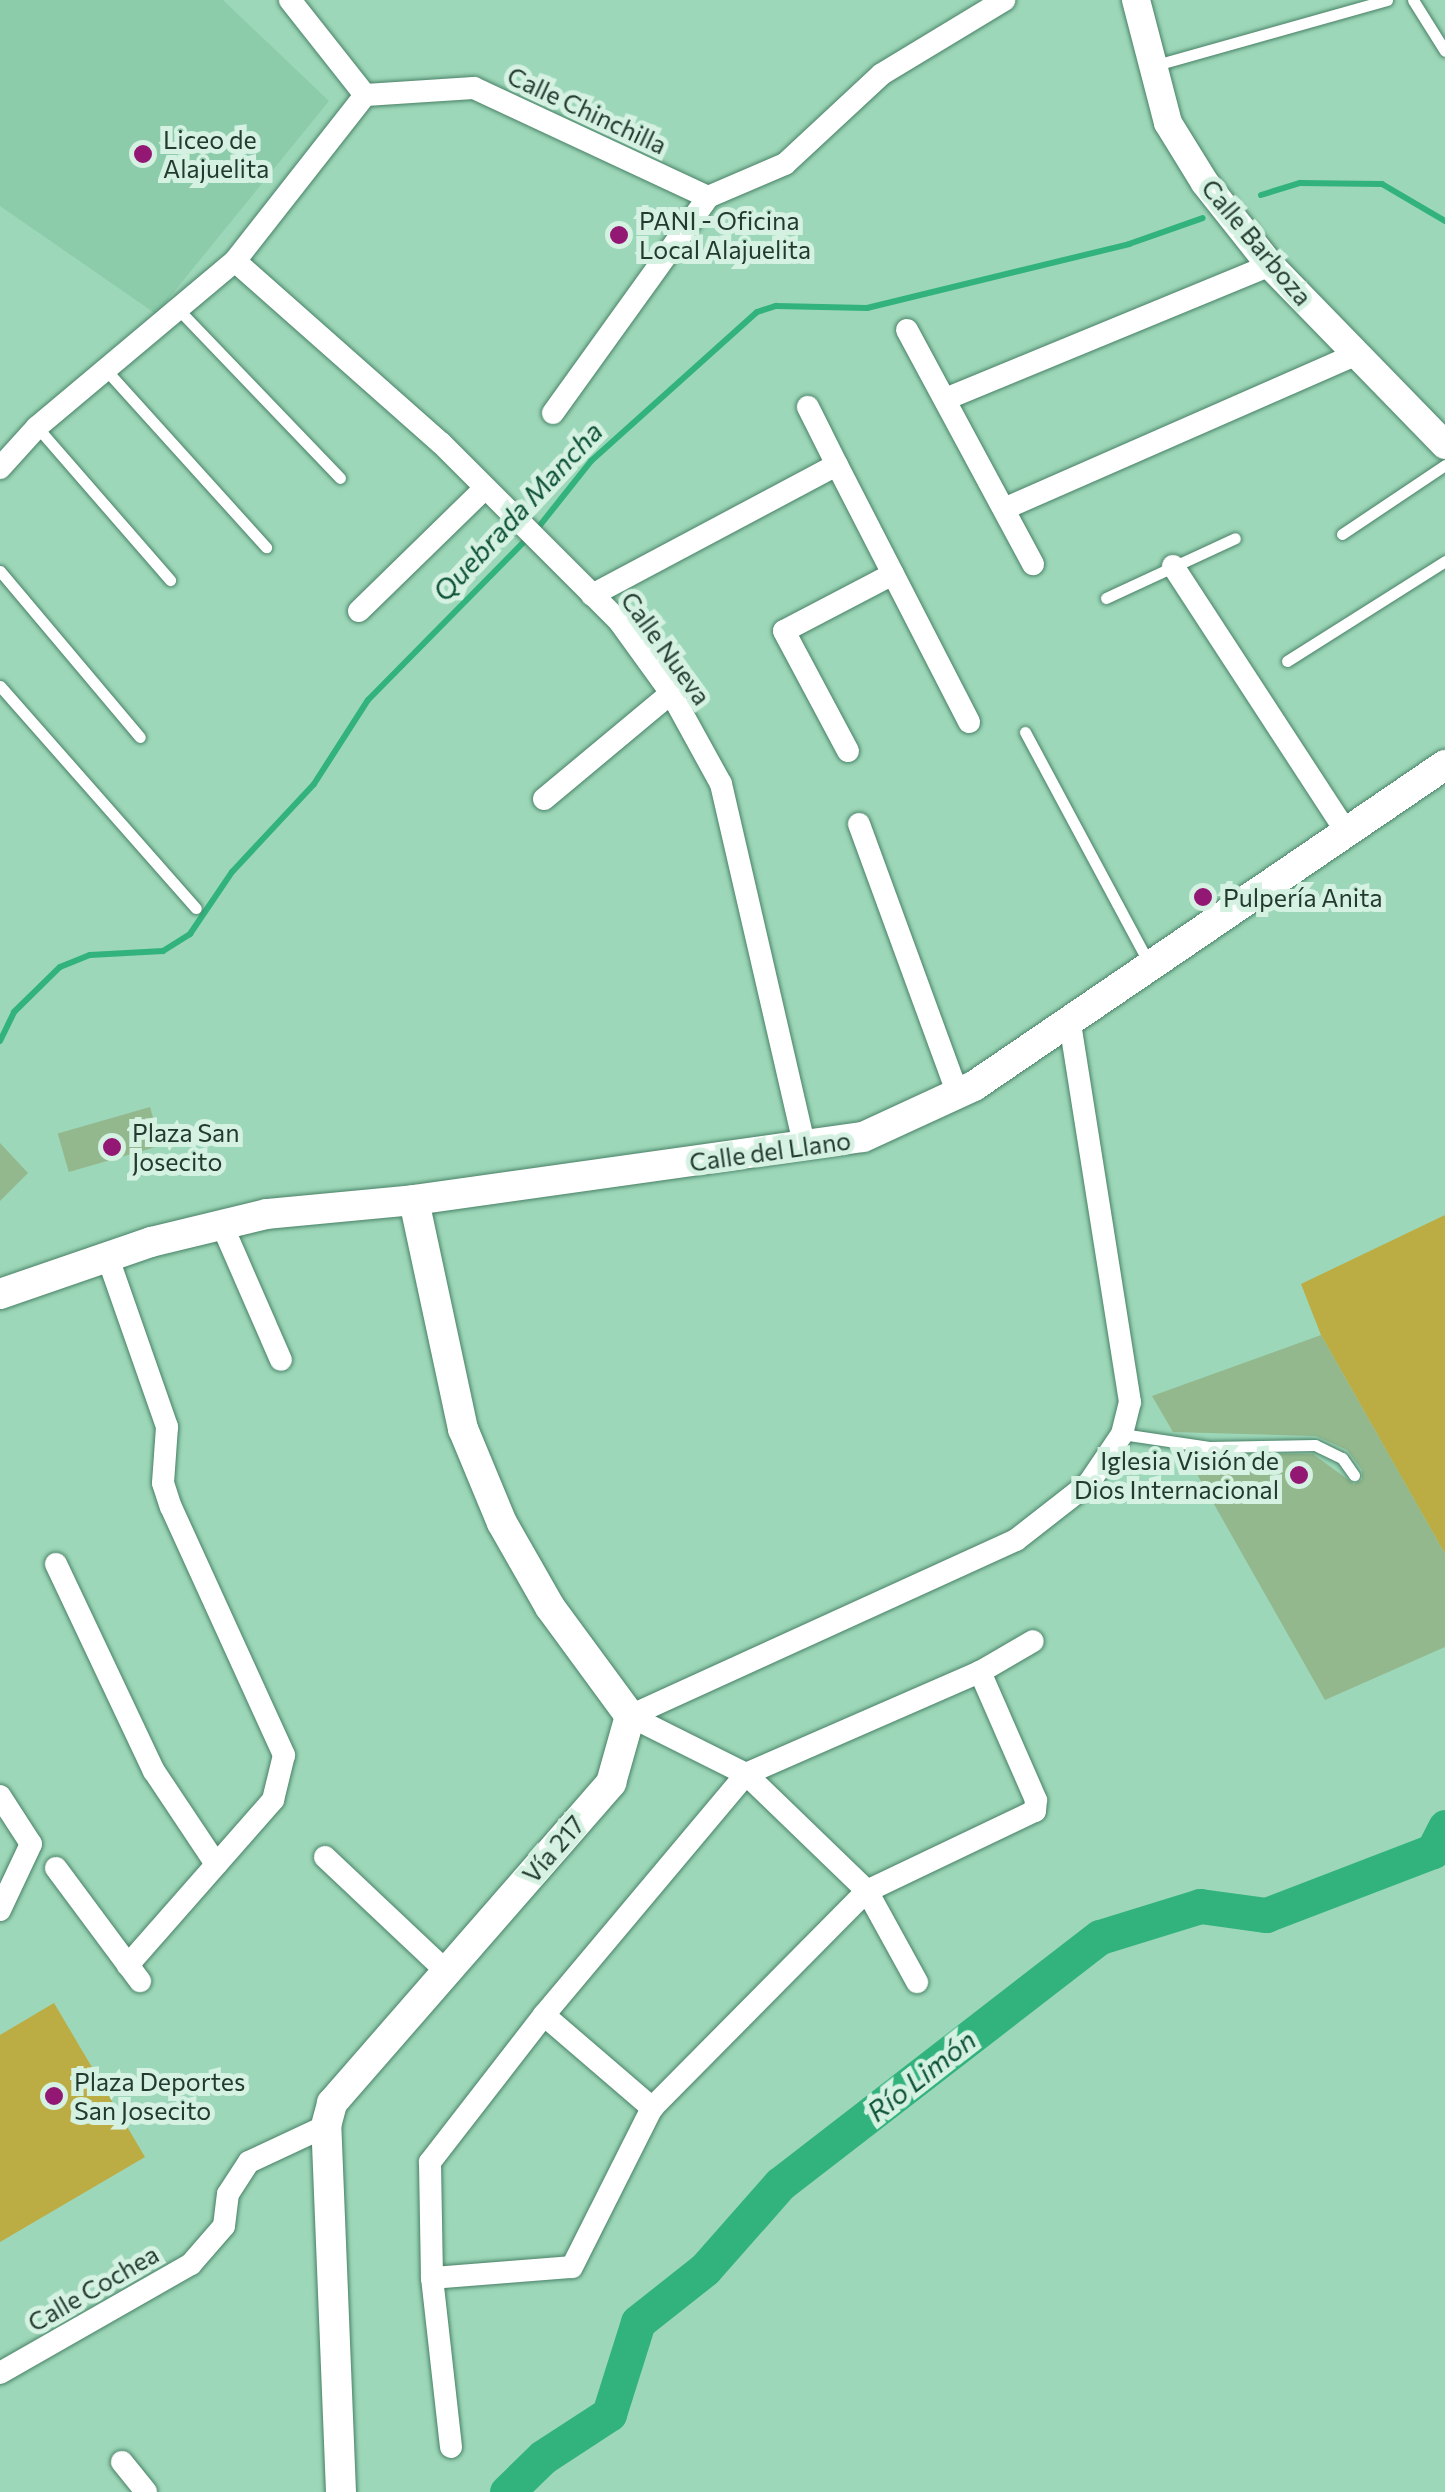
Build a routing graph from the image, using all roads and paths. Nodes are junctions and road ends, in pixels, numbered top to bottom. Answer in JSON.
{"nodes":[{"id":1,"x":290,"y":0,"type":"edge"},
{"id":2,"x":1004,"y":0,"type":"edge"},
{"id":3,"x":1136,"y":0,"type":"edge"},
{"id":4,"x":1387,"y":0,"type":"edge"},
{"id":5,"x":1413,"y":0,"type":"edge"},
{"id":6,"x":1445,"y":52,"type":"edge"},
{"id":7,"x":1151,"y":66,"type":"junction"},
{"id":8,"x":365,"y":95,"type":"junction"},
{"id":9,"x":708,"y":197,"type":"junction"},
{"id":10,"x":234,"y":261,"type":"junction"},
{"id":11,"x":1270,"y":266,"type":"junction"},
{"id":12,"x":178,"y":309,"type":"junction"},
{"id":13,"x":906,"y":330,"type":"dead end"},
{"id":14,"x":1357,"y":354,"type":"junction"},
{"id":15,"x":106,"y":370,"type":"junction"},
{"id":16,"x":948,"y":398,"type":"junction"},
{"id":17,"x":808,"y":406,"type":"dead end"},
{"id":18,"x":553,"y":413,"type":"dead end"},
{"id":19,"x":37,"y":427,"type":"junction"},
{"id":20,"x":1445,"y":446,"type":"edge"},
{"id":21,"x":837,"y":464,"type":"junction"},
{"id":22,"x":1445,"y":464,"type":"edge"},
{"id":23,"x":0,"y":468,"type":"edge"},
{"id":24,"x":340,"y":478,"type":"dead end"},
{"id":25,"x":485,"y":488,"type":"junction"},
{"id":26,"x":1006,"y":508,"type":"junction"},
{"id":27,"x":1342,"y":534,"type":"dead end"},
{"id":28,"x":1234,"y":538,"type":"dead end"},
{"id":29,"x":266,"y":547,"type":"dead end"},
{"id":30,"x":1445,"y":561,"type":"edge"},
{"id":31,"x":1033,"y":564,"type":"dead end"},
{"id":32,"x":1173,"y":566,"type":"junction"},
{"id":33,"x":0,"y":571,"type":"edge"},
{"id":34,"x":893,"y":574,"type":"junction"},
{"id":35,"x":170,"y":580,"type":"dead end"},
{"id":36,"x":592,"y":595,"type":"junction"},
{"id":37,"x":1106,"y":598,"type":"dead end"},
{"id":38,"x":359,"y":611,"type":"dead end"},
{"id":39,"x":1286,"y":662,"type":"dead end"},
{"id":40,"x":0,"y":686,"type":"edge"},
{"id":41,"x":671,"y":693,"type":"junction"},
{"id":42,"x":970,"y":722,"type":"dead end"},
{"id":43,"x":1025,"y":732,"type":"dead end"},
{"id":44,"x":140,"y":737,"type":"dead end"},
{"id":45,"x":848,"y":751,"type":"dead end"},
{"id":46,"x":1445,"y":765,"type":"edge"},
{"id":47,"x":544,"y":799,"type":"dead end"},
{"id":48,"x":859,"y":824,"type":"dead end"},
{"id":49,"x":1347,"y":833,"type":"junction"},
{"id":50,"x":196,"y":908,"type":"dead end"},
{"id":51,"x":1152,"y":969,"type":"junction"},
{"id":52,"x":1070,"y":1024,"type":"junction"},
{"id":53,"x":958,"y":1095,"type":"junction"},
{"id":54,"x":805,"y":1147,"type":"junction"},
{"id":55,"x":414,"y":1200,"type":"junction"},
{"id":56,"x":222,"y":1225,"type":"junction"},
{"id":57,"x":109,"y":1261,"type":"junction"},
{"id":58,"x":0,"y":1294,"type":"edge"},
{"id":59,"x":280,"y":1360,"type":"dead end"},
{"id":60,"x":1122,"y":1434,"type":"junction"},
{"id":61,"x":1354,"y":1475,"type":"dead end"},
{"id":62,"x":56,"y":1564,"type":"dead end"},
{"id":63,"x":1033,"y":1641,"type":"dead end"},
{"id":64,"x":980,"y":1672,"type":"junction"},
{"id":65,"x":630,"y":1716,"type":"junction"},
{"id":66,"x":746,"y":1774,"type":"junction"},
{"id":67,"x":0,"y":1796,"type":"edge"},
{"id":68,"x":326,"y":1857,"type":"dead end"},
{"id":69,"x":216,"y":1864,"type":"junction"},
{"id":70,"x":56,"y":1868,"type":"dead end"},
{"id":71,"x":867,"y":1891,"type":"junction"},
{"id":72,"x":0,"y":1910,"type":"edge"},
{"id":73,"x":446,"y":1971,"type":"junction"},
{"id":74,"x":916,"y":1982,"type":"dead end"},
{"id":75,"x":544,"y":2015,"type":"junction"},
{"id":76,"x":652,"y":2108,"type":"junction"},
{"id":77,"x":326,"y":2126,"type":"junction"},
{"id":78,"x":432,"y":2278,"type":"junction"},
{"id":79,"x":0,"y":2373,"type":"edge"},
{"id":80,"x":451,"y":2447,"type":"dead end"},
{"id":81,"x":122,"y":2462,"type":"dead end"},
{"id":82,"x":146,"y":2492,"type":"edge"},
{"id":83,"x":341,"y":2492,"type":"edge"}],
"edges":[{"from":1,"to":8,"type":"street"},
{"from":2,"to":9,"type":"street"},
{"from":3,"to":7,"type":"street","name":"Calle Barboza"},
{"from":4,"to":7,"type":"lane"},
{"from":5,"to":6,"type":"lane"},
{"from":7,"to":11,"type":"street","name":"Calle Barboza"},
{"from":8,"to":9,"type":"street","name":"Calle Chinchilla"},
{"from":8,"to":10,"type":"street"},
{"from":9,"to":18,"type":"street"},
{"from":10,"to":12,"type":"street"},
{"from":10,"to":25,"type":"street","name":"Calle Nueva"},
{"from":11,"to":14,"type":"street","name":"Calle Barboza"},
{"from":11,"to":16,"type":"street"},
{"from":12,"to":15,"type":"street"},
{"from":12,"to":24,"type":"lane"},
{"from":13,"to":16,"type":"street"},
{"from":14,"to":20,"type":"street","name":"Calle Barboza"},
{"from":14,"to":26,"type":"street"},
{"from":15,"to":19,"type":"street"},
{"from":15,"to":29,"type":"lane"},
{"from":16,"to":26,"type":"street"},
{"from":17,"to":21,"type":"street"},
{"from":19,"to":23,"type":"street"},
{"from":19,"to":35,"type":"lane"},
{"from":21,"to":34,"type":"street"},
{"from":21,"to":36,"type":"street"},
{"from":22,"to":27,"type":"lane"},
{"from":25,"to":36,"type":"street","name":"Calle Nueva"},
{"from":25,"to":38,"type":"street"},
{"from":26,"to":31,"type":"street"},
{"from":28,"to":32,"type":"lane"},
{"from":30,"to":39,"type":"lane"},
{"from":32,"to":37,"type":"lane"},
{"from":32,"to":49,"type":"street"},
{"from":33,"to":44,"type":"lane"},
{"from":34,"to":42,"type":"street"},
{"from":34,"to":45,"type":"street"},
{"from":36,"to":41,"type":"street","name":"Calle Nueva"},
{"from":40,"to":50,"type":"lane"},
{"from":41,"to":47,"type":"street"},
{"from":41,"to":54,"type":"street","name":"Calle Nueva"},
{"from":43,"to":51,"type":"lane"},
{"from":46,"to":49,"type":"main road","name":"Calle del Llano"},
{"from":48,"to":53,"type":"street"},
{"from":49,"to":51,"type":"main road","name":"Calle del Llano"},
{"from":51,"to":52,"type":"main road","name":"Calle del Llano"},
{"from":52,"to":53,"type":"main road","name":"Calle del Llano"},
{"from":52,"to":60,"type":"street"},
{"from":53,"to":54,"type":"main road","name":"Calle del Llano"},
{"from":54,"to":55,"type":"main road","name":"Calle del Llano"},
{"from":55,"to":56,"type":"main road","name":"Calle del Llano"},
{"from":55,"to":65,"type":"main road"},
{"from":56,"to":57,"type":"main road","name":"Calle del Llano"},
{"from":56,"to":59,"type":"street"},
{"from":57,"to":58,"type":"main road","name":"Calle del Llano"},
{"from":57,"to":69,"type":"street"},
{"from":60,"to":61,"type":"lane"},
{"from":60,"to":65,"type":"street"},
{"from":62,"to":69,"type":"street"},
{"from":63,"to":64,"type":"street"},
{"from":64,"to":66,"type":"street"},
{"from":64,"to":71,"type":"street"},
{"from":65,"to":66,"type":"street"},
{"from":65,"to":73,"type":"main road","name":"Vía 217"},
{"from":66,"to":71,"type":"street"},
{"from":66,"to":75,"type":"street"},
{"from":67,"to":72,"type":"street"},
{"from":68,"to":73,"type":"street"},
{"from":69,"to":70,"type":"street"},
{"from":71,"to":74,"type":"street"},
{"from":71,"to":76,"type":"street"},
{"from":73,"to":77,"type":"main road","name":"Vía 217"},
{"from":75,"to":76,"type":"street"},
{"from":75,"to":78,"type":"street"},
{"from":76,"to":78,"type":"street"},
{"from":77,"to":79,"type":"street","name":"Calle Cochea"},
{"from":77,"to":83,"type":"main road"},
{"from":78,"to":80,"type":"street"},
{"from":81,"to":82,"type":"street"}]}
